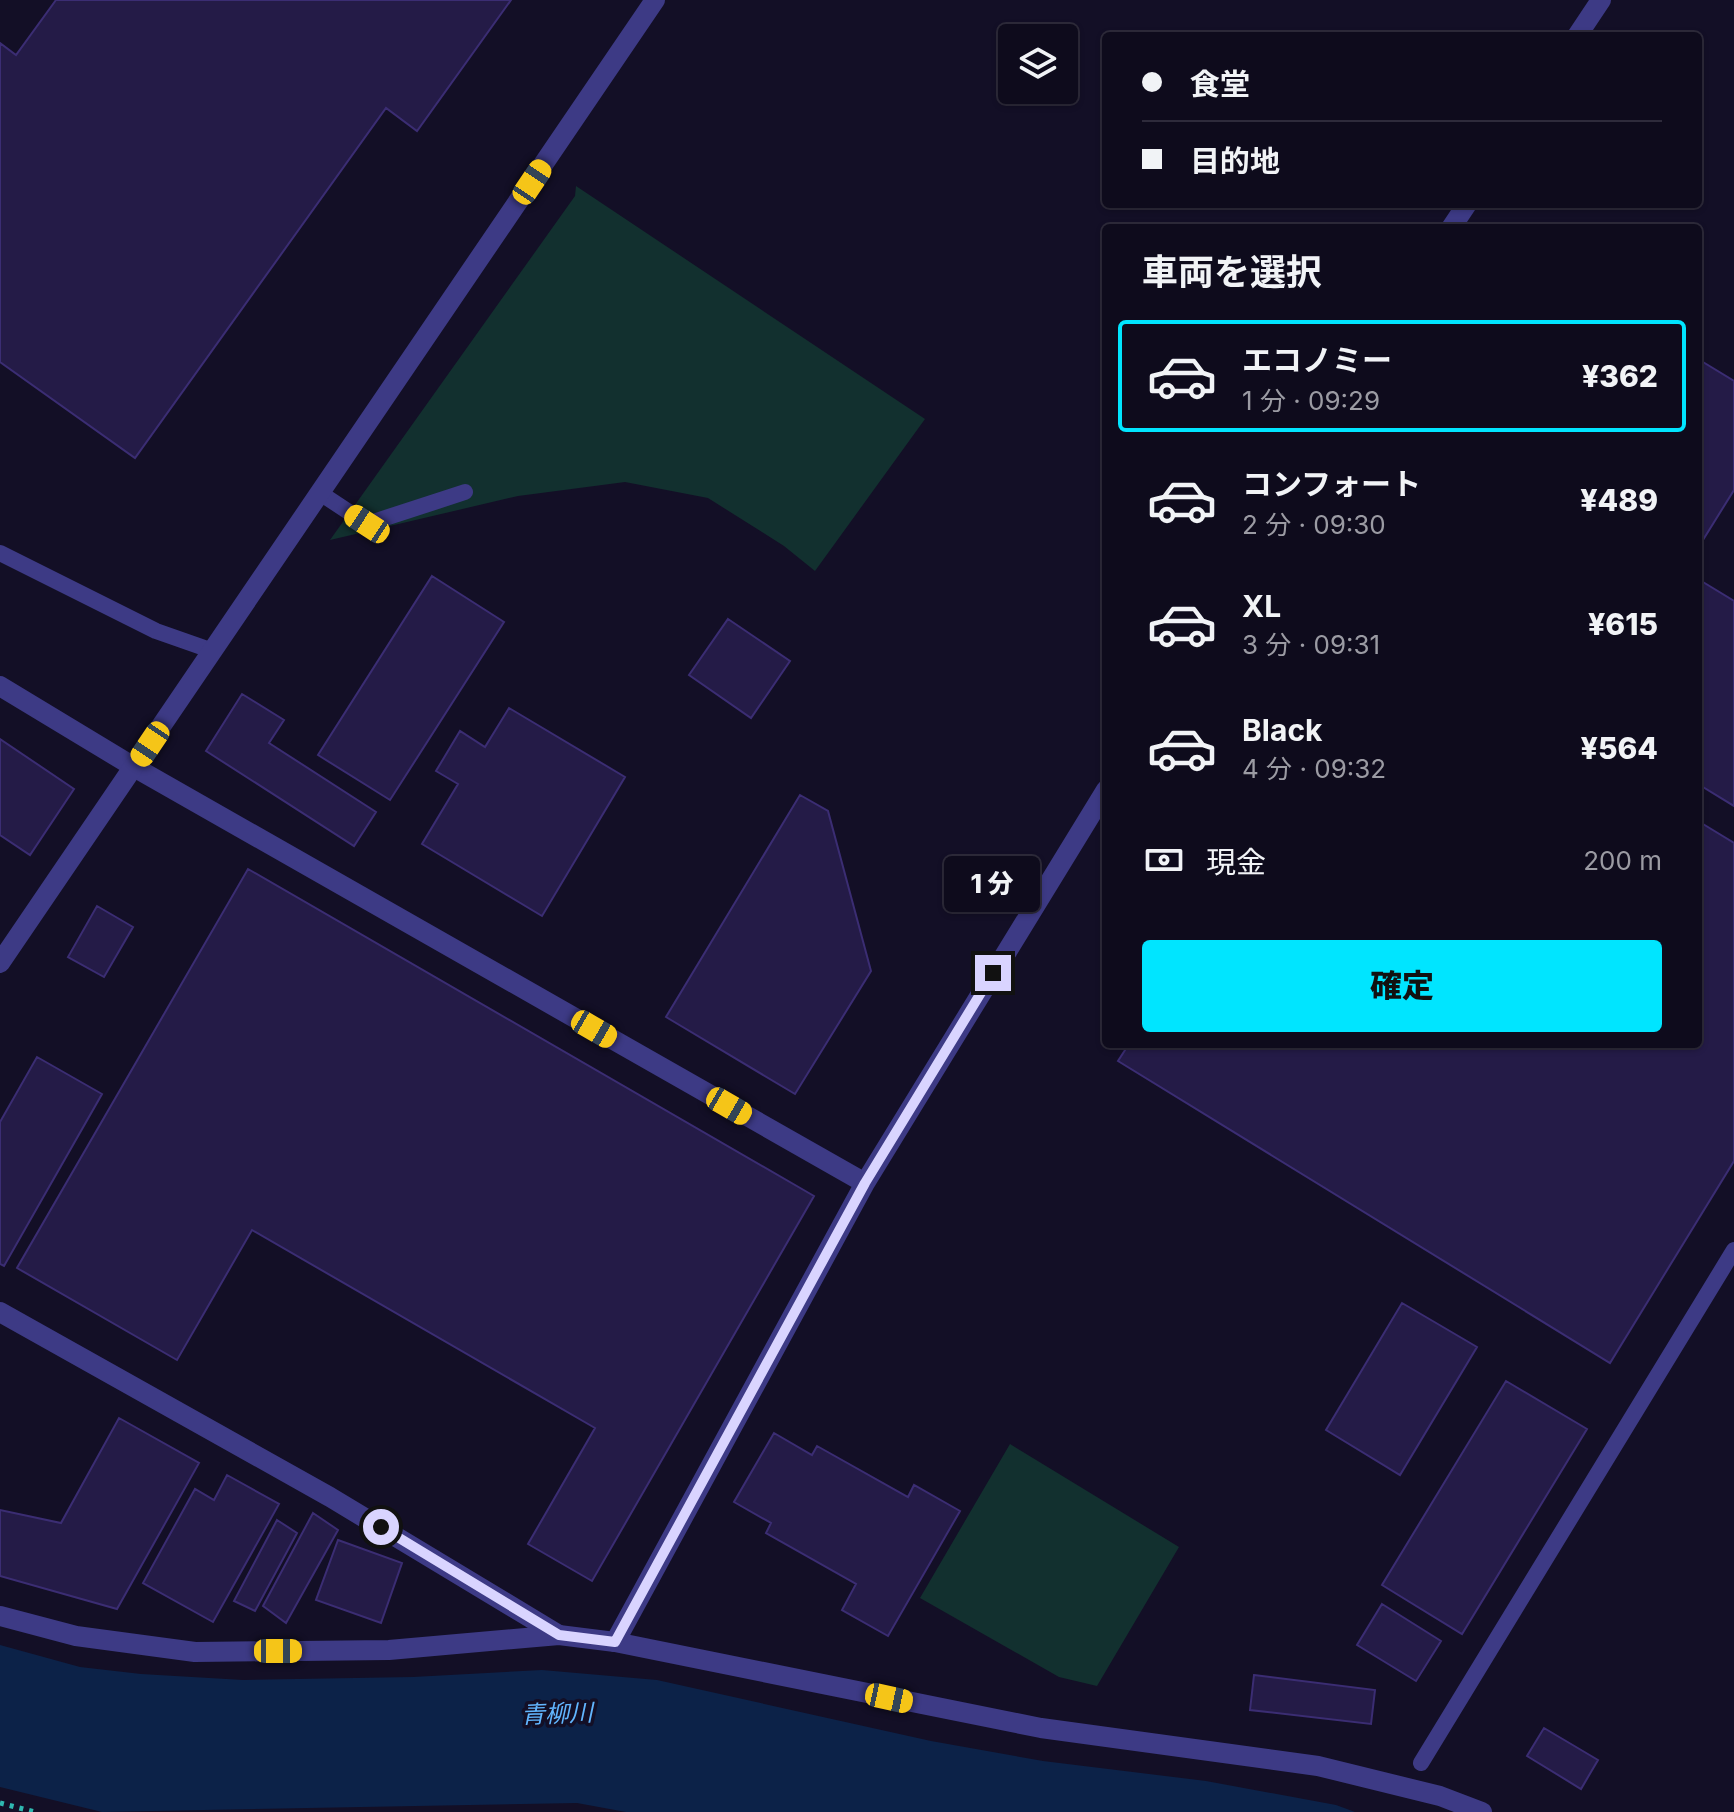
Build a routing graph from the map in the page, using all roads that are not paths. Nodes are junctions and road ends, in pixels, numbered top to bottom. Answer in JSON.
{"nodes":[{"id":1,"x":655,"y":0,"type":"edge"},
{"id":2,"x":1601,"y":0,"type":"edge"},
{"id":3,"x":1580,"y":32,"type":"edge"},
{"id":4,"x":465,"y":492,"type":"dead end"},
{"id":5,"x":320,"y":493,"type":"junction"},
{"id":6,"x":0,"y":553,"type":"edge"},
{"id":7,"x":213,"y":651,"type":"junction"},
{"id":8,"x":0,"y":686,"type":"edge"},
{"id":9,"x":134,"y":767,"type":"junction"},
{"id":10,"x":1102,"y":797,"type":"edge"},
{"id":11,"x":0,"y":963,"type":"edge"},
{"id":12,"x":865,"y":1183,"type":"junction"},
{"id":13,"x":1734,"y":1250,"type":"edge"},
{"id":14,"x":0,"y":1312,"type":"edge"},
{"id":15,"x":0,"y":1616,"type":"edge"},
{"id":16,"x":559,"y":1635,"type":"junction"},
{"id":17,"x":615,"y":1642,"type":"junction"},
{"id":18,"x":1421,"y":1763,"type":"dead end"},
{"id":19,"x":1482,"y":1812,"type":"edge"}],
"edges":[{"from":1,"to":5,"type":"street"},
{"from":2,"to":3,"type":"street"},
{"from":4,"to":5,"type":"lane"},
{"from":5,"to":7,"type":"street"},
{"from":6,"to":7,"type":"lane"},
{"from":7,"to":9,"type":"street"},
{"from":8,"to":9,"type":"street"},
{"from":9,"to":11,"type":"street"},
{"from":9,"to":12,"type":"street"},
{"from":10,"to":12,"type":"street"},
{"from":12,"to":17,"type":"street"},
{"from":13,"to":18,"type":"lane"},
{"from":14,"to":16,"type":"street"},
{"from":15,"to":16,"type":"street"},
{"from":16,"to":17,"type":"street"},
{"from":17,"to":19,"type":"street"}]}
